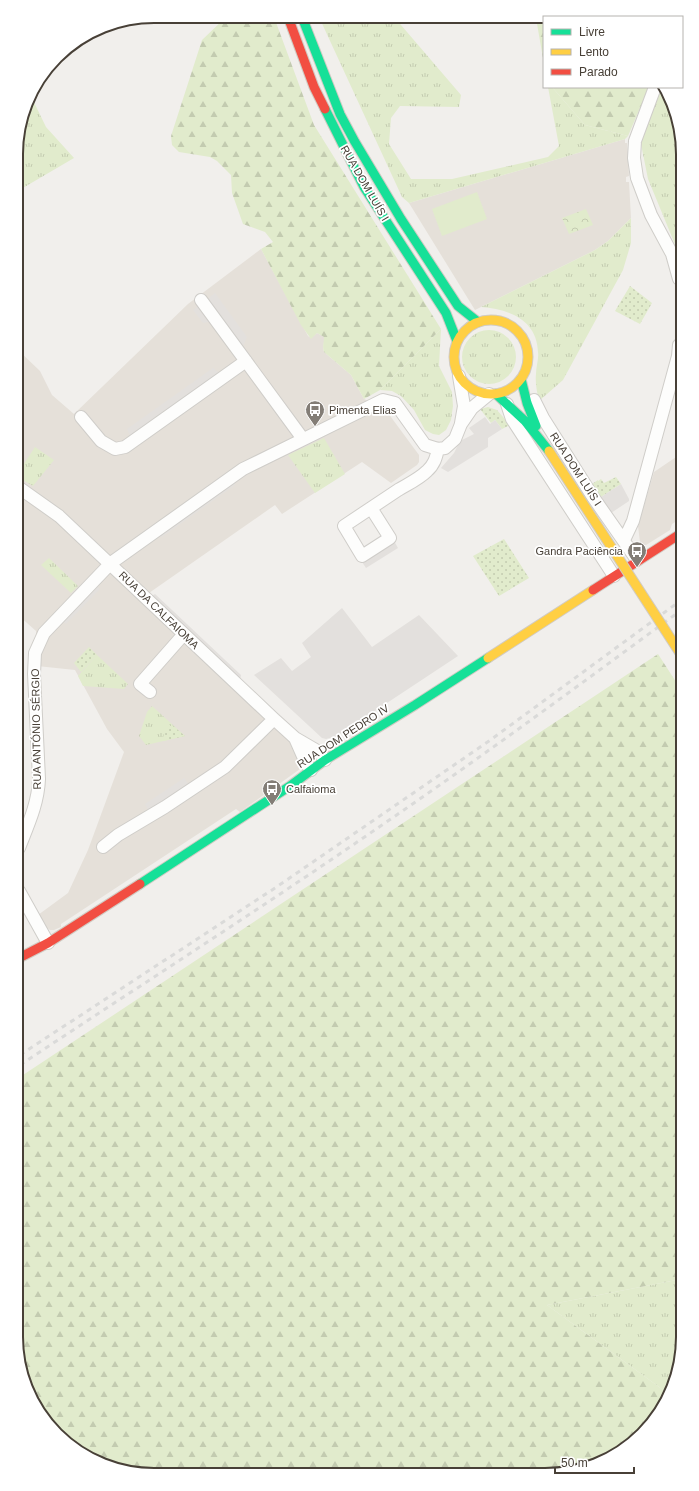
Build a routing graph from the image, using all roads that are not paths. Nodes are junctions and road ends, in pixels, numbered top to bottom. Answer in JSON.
{"nodes":[{"id":1,"x":290,"y":23,"type":"edge"},
{"id":2,"x":304,"y":23,"type":"edge"},
{"id":3,"x":655,"y":88,"type":"edge"},
{"id":4,"x":676,"y":268,"type":"edge"},
{"id":5,"x":200,"y":300,"type":"dead end"},
{"id":6,"x":478,"y":322,"type":"junction"},
{"id":7,"x":457,"y":341,"type":"junction"},
{"id":8,"x":246,"y":361,"type":"junction"},
{"id":9,"x":676,"y":363,"type":"edge"},
{"id":10,"x":459,"y":376,"type":"junction"},
{"id":11,"x":523,"y":376,"type":"junction"},
{"id":12,"x":497,"y":396,"type":"junction"},
{"id":13,"x":81,"y":417,"type":"dead end"},
{"id":14,"x":461,"y":424,"type":"junction"},
{"id":15,"x":303,"y":439,"type":"junction"},
{"id":16,"x":542,"y":439,"type":"junction"},
{"id":17,"x":438,"y":450,"type":"junction"},
{"id":18,"x":23,"y":491,"type":"edge"},
{"id":19,"x":371,"y":508,"type":"dead end"},
{"id":20,"x":676,"y":536,"type":"edge"},
{"id":21,"x":624,"y":540,"type":"junction"},
{"id":22,"x":637,"y":560,"type":"junction"},
{"id":23,"x":111,"y":563,"type":"junction"},
{"id":24,"x":614,"y":576,"type":"junction"},
{"id":25,"x":184,"y":634,"type":"junction"},
{"id":26,"x":676,"y":647,"type":"edge"},
{"id":27,"x":150,"y":692,"type":"dead end"},
{"id":28,"x":274,"y":719,"type":"junction"},
{"id":29,"x":295,"y":738,"type":"junction"},
{"id":30,"x":325,"y":760,"type":"junction"},
{"id":31,"x":311,"y":770,"type":"junction"},
{"id":32,"x":23,"y":838,"type":"edge"},
{"id":33,"x":103,"y":847,"type":"dead end"},
{"id":34,"x":23,"y":898,"type":"edge"},
{"id":35,"x":48,"y":943,"type":"junction"},
{"id":36,"x":23,"y":956,"type":"edge"}],
"edges":[{"from":1,"to":7,"type":"main road","name":"RUA DOM LUÍS I"},
{"from":2,"to":6,"type":"main road","name":"RUA DOM LUÍS I"},
{"from":3,"to":4,"type":"street"},
{"from":5,"to":8,"type":"street"},
{"from":6,"to":7,"type":"main road"},
{"from":6,"to":11,"type":"main road","name":"RUA DOM LUÍS I"},
{"from":7,"to":10,"type":"main road","name":"RUA DOM LUÍS I"},
{"from":8,"to":13,"type":"street"},
{"from":8,"to":15,"type":"street"},
{"from":9,"to":21,"type":"street"},
{"from":10,"to":12,"type":"main road","name":"RUA DOM LUÍS I"},
{"from":10,"to":14,"type":"street"},
{"from":11,"to":12,"type":"main road"},
{"from":11,"to":16,"type":"main road","name":"RUA DOM LUÍS I"},
{"from":11,"to":21,"type":"street","name":"RUA DOM LUÍS I"},
{"from":12,"to":14,"type":"street"},
{"from":12,"to":16,"type":"main road","name":"RUA DOM LUÍS I"},
{"from":12,"to":24,"type":"street"},
{"from":14,"to":17,"type":"street"},
{"from":15,"to":17,"type":"street","name":"RUA ANTÓNIO SÉRGIO"},
{"from":15,"to":23,"type":"street","name":"RUA ANTÓNIO SÉRGIO"},
{"from":16,"to":26,"type":"main road","name":"RUA DOM LUÍS I","bridge":true},
{"from":17,"to":19,"type":"street"},
{"from":18,"to":23,"type":"street","name":"RUA DA CALFAIOMA"},
{"from":20,"to":22,"type":"main road","name":"RUA DOM PEDRO IV"},
{"from":21,"to":22,"type":"street","name":"RUA DOM LUÍS I"},
{"from":22,"to":24,"type":"main road","name":"RUA DOM PEDRO IV"},
{"from":23,"to":25,"type":"street","name":"RUA DA CALFAIOMA"},
{"from":23,"to":32,"type":"street","name":"RUA ANTÓNIO SÉRGIO"},
{"from":24,"to":30,"type":"main road","name":"RUA DOM PEDRO IV"},
{"from":25,"to":27,"type":"street"},
{"from":25,"to":28,"type":"street","name":"RUA DA CALFAIOMA"},
{"from":28,"to":29,"type":"street","name":"RUA DA CALFAIOMA"},
{"from":28,"to":33,"type":"street"},
{"from":29,"to":30,"type":"street","name":"RUA DA CALFAIOMA"},
{"from":29,"to":31,"type":"street","name":"RUA DA CALFAIOMA"},
{"from":30,"to":31,"type":"main road","name":"RUA DOM PEDRO IV"},
{"from":31,"to":35,"type":"main road","name":"RUA DOM PEDRO IV"},
{"from":34,"to":35,"type":"street"},
{"from":35,"to":36,"type":"main road","name":"RUA DOM PEDRO IV"}]}
